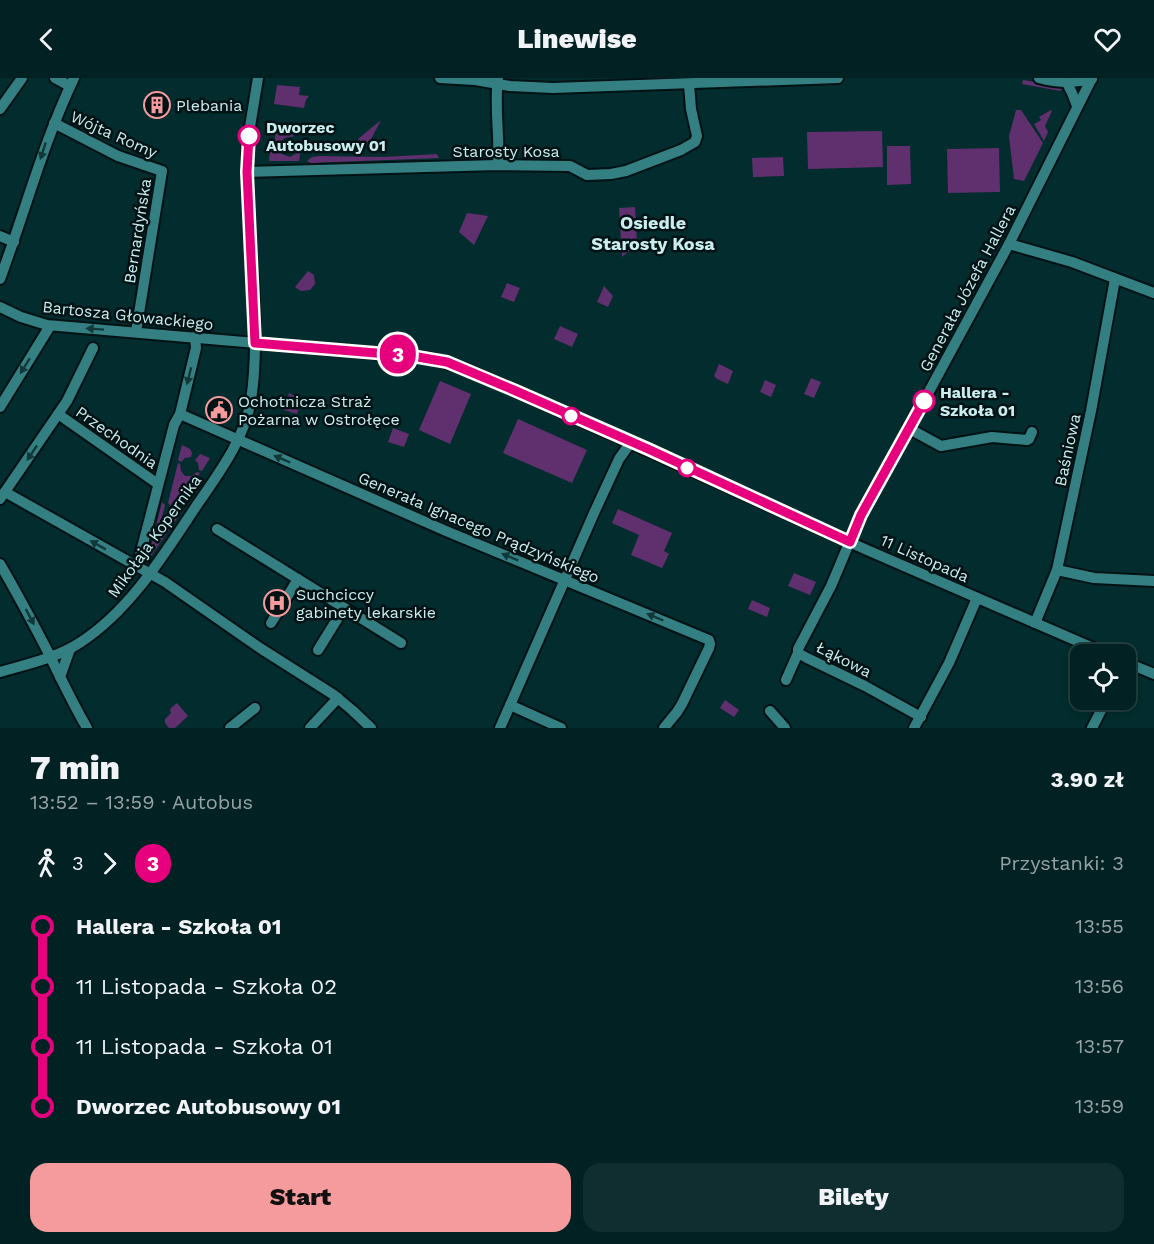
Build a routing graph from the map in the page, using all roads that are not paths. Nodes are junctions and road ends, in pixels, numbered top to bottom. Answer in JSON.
{"nodes":[{"id":1,"x":22,"y":78,"type":"edge"},
{"id":2,"x":55,"y":78,"type":"edge"},
{"id":3,"x":258,"y":78,"type":"edge"},
{"id":4,"x":440,"y":78,"type":"edge"},
{"id":5,"x":838,"y":78,"type":"edge"},
{"id":6,"x":1039,"y":78,"type":"edge"},
{"id":7,"x":1091,"y":78,"type":"edge"},
{"id":8,"x":775,"y":79,"type":"edge"},
{"id":9,"x":497,"y":81,"type":"edge"},
{"id":10,"x":72,"y":82,"type":"edge"},
{"id":11,"x":1066,"y":83,"type":"junction"},
{"id":12,"x":689,"y":84,"type":"junction"},
{"id":13,"x":1077,"y":106,"type":"junction"},
{"id":14,"x":0,"y":109,"type":"edge"},
{"id":15,"x":54,"y":123,"type":"junction"},
{"id":16,"x":498,"y":165,"type":"junction"},
{"id":17,"x":162,"y":171,"type":"joint"},
{"id":18,"x":247,"y":172,"type":"junction"},
{"id":19,"x":0,"y":236,"type":"edge"},
{"id":20,"x":14,"y":242,"type":"junction"},
{"id":21,"x":1009,"y":244,"type":"junction"},
{"id":22,"x":0,"y":279,"type":"edge"},
{"id":23,"x":1115,"y":279,"type":"junction"},
{"id":24,"x":1154,"y":292,"type":"edge"},
{"id":25,"x":0,"y":307,"type":"edge"},
{"id":26,"x":50,"y":326,"type":"junction"},
{"id":27,"x":136,"y":332,"type":"junction"},
{"id":28,"x":195,"y":337,"type":"junction"},
{"id":29,"x":255,"y":343,"type":"junction"},
{"id":30,"x":93,"y":348,"type":"dead end"},
{"id":31,"x":0,"y":406,"type":"edge"},
{"id":32,"x":58,"y":414,"type":"junction"},
{"id":33,"x":180,"y":414,"type":"junction"},
{"id":34,"x":908,"y":428,"type":"junction"},
{"id":35,"x":1032,"y":432,"type":"dead end"},
{"id":36,"x":238,"y":440,"type":"junction"},
{"id":37,"x":631,"y":442,"type":"junction"},
{"id":38,"x":158,"y":484,"type":"junction"},
{"id":39,"x":3,"y":496,"type":"edge"},
{"id":40,"x":217,"y":529,"type":"dead end"},
{"id":41,"x":850,"y":542,"type":"junction"},
{"id":42,"x":0,"y":564,"type":"edge"},
{"id":43,"x":137,"y":567,"type":"junction"},
{"id":44,"x":1057,"y":570,"type":"junction"},
{"id":45,"x":149,"y":573,"type":"junction"},
{"id":46,"x":298,"y":579,"type":"junction"},
{"id":47,"x":564,"y":579,"type":"junction"},
{"id":48,"x":1154,"y":581,"type":"edge"},
{"id":49,"x":977,"y":598,"type":"junction"},
{"id":50,"x":344,"y":608,"type":"junction"},
{"id":51,"x":271,"y":623,"type":"dead end"},
{"id":52,"x":1035,"y":623,"type":"junction"},
{"id":53,"x":401,"y":643,"type":"dead end"},
{"id":54,"x":1084,"y":644,"type":"edge"},
{"id":55,"x":70,"y":649,"type":"junction"},
{"id":56,"x":318,"y":650,"type":"dead end"},
{"id":57,"x":798,"y":652,"type":"junction"},
{"id":58,"x":50,"y":656,"type":"junction"},
{"id":59,"x":1136,"y":667,"type":"edge"},
{"id":60,"x":0,"y":672,"type":"edge"},
{"id":61,"x":1154,"y":674,"type":"edge"},
{"id":62,"x":60,"y":677,"type":"junction"},
{"id":63,"x":786,"y":680,"type":"dead end"},
{"id":64,"x":338,"y":698,"type":"junction"},
{"id":65,"x":510,"y":705,"type":"junction"},
{"id":66,"x":255,"y":708,"type":"dead end"},
{"id":67,"x":1101,"y":710,"type":"edge"},
{"id":68,"x":770,"y":711,"type":"dead end"},
{"id":69,"x":921,"y":717,"type":"junction"},
{"id":70,"x":87,"y":728,"type":"edge"},
{"id":71,"x":230,"y":728,"type":"edge"},
{"id":72,"x":310,"y":728,"type":"edge"},
{"id":73,"x":371,"y":728,"type":"edge"},
{"id":74,"x":500,"y":728,"type":"edge"},
{"id":75,"x":561,"y":728,"type":"edge"},
{"id":76,"x":664,"y":728,"type":"edge"},
{"id":77,"x":784,"y":728,"type":"edge"},
{"id":78,"x":914,"y":728,"type":"edge"},
{"id":79,"x":1092,"y":728,"type":"edge"}],
"edges":[{"from":1,"to":14,"type":"street"},
{"from":2,"to":10,"type":"street"},
{"from":3,"to":18,"type":"street","name":"Mikołaja Kopernika"},
{"from":4,"to":9,"type":"street"},
{"from":5,"to":8,"type":"street"},
{"from":6,"to":11,"type":"street"},
{"from":7,"to":11,"type":"street"},
{"from":7,"to":13,"type":"street","name":"Generała Józefa Hallera"},
{"from":8,"to":12,"type":"street"},
{"from":9,"to":12,"type":"street"},
{"from":9,"to":16,"type":"street"},
{"from":10,"to":15,"type":"street"},
{"from":11,"to":13,"type":"street"},
{"from":12,"to":16,"type":"street","name":"Starosty Kosa"},
{"from":13,"to":21,"type":"street","name":"Generała Józefa Hallera"},
{"from":15,"to":17,"type":"street","name":"Wójta Romy"},
{"from":15,"to":20,"type":"street","one_way":true},
{"from":16,"to":18,"type":"street","name":"Starosty Kosa"},
{"from":17,"to":27,"type":"street","name":"Bernardyńska"},
{"from":18,"to":29,"type":"street","name":"Mikołaja Kopernika"},
{"from":19,"to":20,"type":"street"},
{"from":20,"to":22,"type":"street"},
{"from":21,"to":23,"type":"street"},
{"from":21,"to":34,"type":"street","name":"Generała Józefa Hallera"},
{"from":23,"to":24,"type":"street"},
{"from":23,"to":44,"type":"street","name":"Baśniowa"},
{"from":25,"to":26,"type":"street","name":"Bartosza Głowackiego"},
{"from":27,"to":26,"type":"street","name":"Bartosza Głowackiego","one_way":true},
{"from":26,"to":31,"type":"street","one_way":true},
{"from":27,"to":28,"type":"street","name":"Bartosza Głowackiego"},
{"from":28,"to":29,"type":"street","name":"Bartosza Głowackiego"},
{"from":28,"to":33,"type":"street","name":"Mikołaja Kopernika","one_way":true},
{"from":29,"to":36,"type":"street","name":"Mikołaja Kopernika"},
{"from":29,"to":37,"type":"street","name":"11 Listopada"},
{"from":30,"to":32,"type":"street"},
{"from":32,"to":38,"type":"street","name":"Przechodnia"},
{"from":32,"to":39,"type":"street","one_way":true},
{"from":33,"to":36,"type":"street"},
{"from":33,"to":38,"type":"street","name":"Mikołaja Kopernika"},
{"from":34,"to":35,"type":"street"},
{"from":34,"to":41,"type":"street","name":"Generała Józefa Hallera"},
{"from":36,"to":45,"type":"street","name":"Mikołaja Kopernika"},
{"from":47,"to":36,"type":"street","name":"Generała Ignacego Prądzyńskiego","one_way":true},
{"from":37,"to":41,"type":"street","name":"11 Listopada"},
{"from":37,"to":47,"type":"street"},
{"from":38,"to":43,"type":"street","name":"Mikołaja Kopernika"},
{"from":43,"to":39,"type":"street","one_way":true},
{"from":40,"to":46,"type":"street"},
{"from":41,"to":49,"type":"street","name":"11 Listopada"},
{"from":41,"to":57,"type":"street","name":"Łąkowa"},
{"from":42,"to":58,"type":"street","one_way":true},
{"from":43,"to":45,"type":"street"},
{"from":44,"to":48,"type":"street"},
{"from":44,"to":52,"type":"street","name":"Baśniowa"},
{"from":45,"to":55,"type":"street","name":"Mikołaja Kopernika"},
{"from":45,"to":64,"type":"street"},
{"from":46,"to":50,"type":"street"},
{"from":46,"to":51,"type":"street"},
{"from":47,"to":65,"type":"street"},
{"from":76,"to":47,"type":"street","name":"Generała Ignacego Prądzyńskiego","one_way":true},
{"from":49,"to":52,"type":"street","name":"11 Listopada"},
{"from":49,"to":69,"type":"street"},
{"from":50,"to":53,"type":"street"},
{"from":50,"to":56,"type":"street"},
{"from":52,"to":54,"type":"street","name":"11 Listopada"},
{"from":55,"to":58,"type":"street","name":"Mikołaja Kopernika"},
{"from":55,"to":62,"type":"street"},
{"from":57,"to":63,"type":"street"},
{"from":57,"to":69,"type":"street","name":"Łąkowa"},
{"from":58,"to":60,"type":"street","name":"Mikołaja Kopernika"},
{"from":58,"to":62,"type":"street"},
{"from":59,"to":61,"type":"street"},
{"from":62,"to":70,"type":"street"},
{"from":64,"to":72,"type":"street"},
{"from":64,"to":73,"type":"street"},
{"from":65,"to":74,"type":"street"},
{"from":65,"to":75,"type":"street"},
{"from":66,"to":71,"type":"street"},
{"from":67,"to":79,"type":"street"},
{"from":68,"to":77,"type":"street"},
{"from":69,"to":78,"type":"street"}]}
